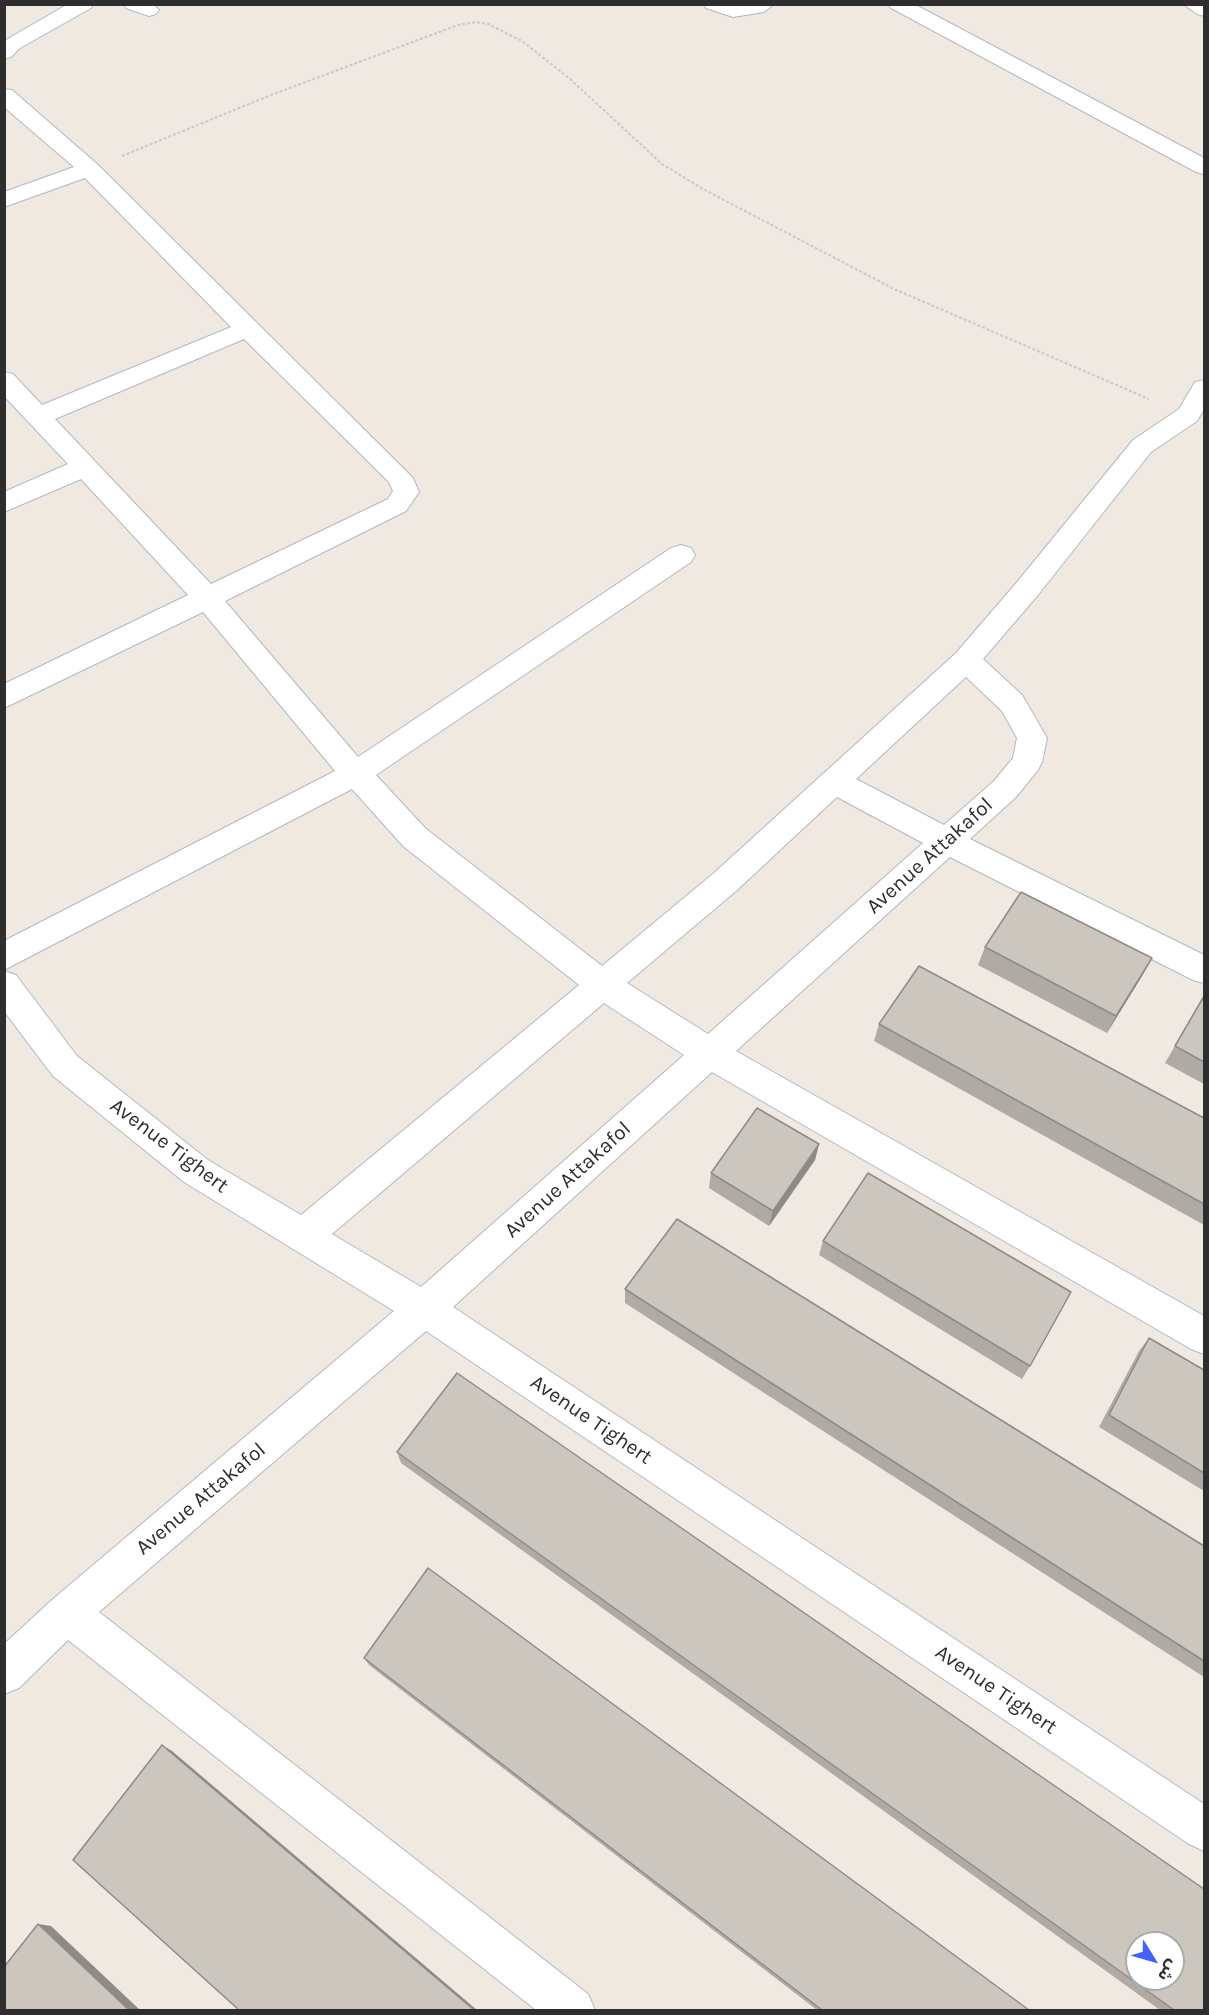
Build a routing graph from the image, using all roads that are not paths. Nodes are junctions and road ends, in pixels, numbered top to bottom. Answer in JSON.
{"nodes":[{"id":1,"x":84,"y":4,"type":"edge"},
{"id":2,"x":713,"y":4,"type":"edge"},
{"id":3,"x":764,"y":4,"type":"edge"},
{"id":4,"x":897,"y":4,"type":"edge"},
{"id":5,"x":1193,"y":4,"type":"edge"},
{"id":6,"x":1204,"y":10,"type":"edge"},
{"id":7,"x":4,"y":53,"type":"edge"},
{"id":8,"x":4,"y":95,"type":"edge"},
{"id":9,"x":1204,"y":167,"type":"edge"},
{"id":10,"x":89,"y":169,"type":"junction"},
{"id":11,"x":4,"y":200,"type":"edge"},
{"id":12,"x":247,"y":329,"type":"junction"},
{"id":13,"x":4,"y":380,"type":"edge"},
{"id":14,"x":1204,"y":388,"type":"edge"},
{"id":15,"x":39,"y":416,"type":"junction"},
{"id":16,"x":85,"y":467,"type":"junction"},
{"id":17,"x":4,"y":503,"type":"edge"},
{"id":18,"x":681,"y":555,"type":"dead end"},
{"id":19,"x":207,"y":598,"type":"junction"},
{"id":20,"x":966,"y":660,"type":"junction"},
{"id":21,"x":4,"y":697,"type":"edge"},
{"id":22,"x":355,"y":774,"type":"junction"},
{"id":23,"x":835,"y":782,"type":"junction"},
{"id":24,"x":946,"y":841,"type":"junction"},
{"id":25,"x":4,"y":957,"type":"edge"},
{"id":26,"x":1204,"y":970,"type":"edge"},
{"id":27,"x":4,"y":985,"type":"edge"},
{"id":28,"x":603,"y":985,"type":"junction"},
{"id":29,"x":710,"y":1053,"type":"junction"},
{"id":30,"x":304,"y":1235,"type":"junction"},
{"id":31,"x":424,"y":1309,"type":"junction"},
{"id":32,"x":1204,"y":1336,"type":"edge"},
{"id":33,"x":67,"y":1613,"type":"junction"},
{"id":34,"x":4,"y":1673,"type":"edge"},
{"id":35,"x":1204,"y":1829,"type":"edge"},
{"id":36,"x":572,"y":2010,"type":"edge"}],
"edges":[{"from":1,"to":7,"type":"street"},
{"from":2,"to":3,"type":"street"},
{"from":4,"to":9,"type":"street"},
{"from":5,"to":6,"type":"street"},
{"from":8,"to":10,"type":"street"},
{"from":10,"to":11,"type":"street"},
{"from":10,"to":12,"type":"street"},
{"from":12,"to":15,"type":"street"},
{"from":12,"to":19,"type":"street"},
{"from":13,"to":15,"type":"street"},
{"from":14,"to":20,"type":"street"},
{"from":15,"to":16,"type":"street"},
{"from":16,"to":17,"type":"street"},
{"from":16,"to":19,"type":"street"},
{"from":18,"to":22,"type":"street"},
{"from":19,"to":21,"type":"street"},
{"from":19,"to":22,"type":"street"},
{"from":20,"to":23,"type":"street"},
{"from":20,"to":24,"type":"street","name":"Avenue Attakafol"},
{"from":22,"to":25,"type":"street"},
{"from":22,"to":28,"type":"street"},
{"from":23,"to":24,"type":"street"},
{"from":23,"to":28,"type":"street"},
{"from":24,"to":26,"type":"street"},
{"from":24,"to":29,"type":"street","name":"Avenue Attakafol"},
{"from":27,"to":30,"type":"street","name":"Avenue Tighert"},
{"from":28,"to":29,"type":"street"},
{"from":28,"to":30,"type":"street"},
{"from":29,"to":31,"type":"street","name":"Avenue Attakafol"},
{"from":29,"to":32,"type":"street"},
{"from":30,"to":31,"type":"street","name":"Avenue Tighert"},
{"from":31,"to":33,"type":"street","name":"Avenue Attakafol"},
{"from":31,"to":35,"type":"street","name":"Avenue Tighert"},
{"from":33,"to":34,"type":"street","name":"Avenue Attakafol"},
{"from":33,"to":36,"type":"street"}]}
